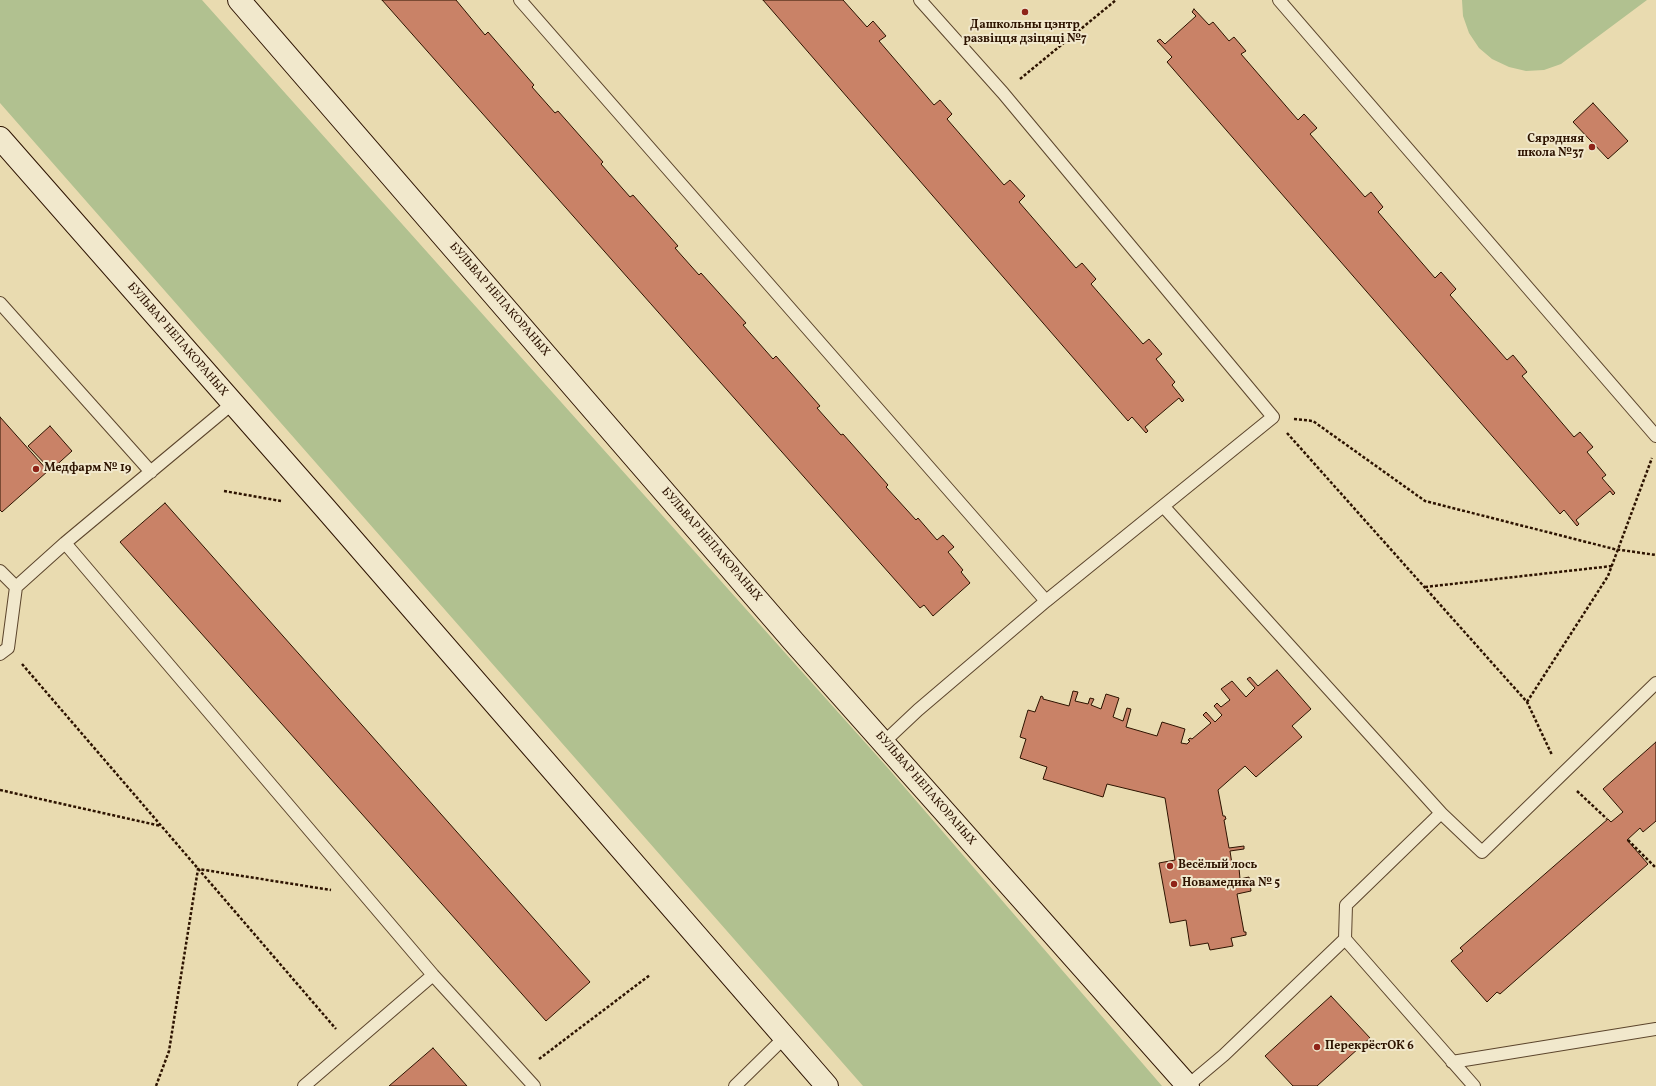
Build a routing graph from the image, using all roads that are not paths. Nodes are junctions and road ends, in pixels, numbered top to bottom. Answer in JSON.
{"nodes":[{"id":1,"x":520,"y":0,"type":"edge"},
{"id":2,"x":920,"y":0,"type":"edge"},
{"id":3,"x":1279,"y":0,"type":"edge"},
{"id":4,"x":244,"y":2,"type":"edge"},
{"id":5,"x":0,"y":138,"type":"edge"},
{"id":6,"x":0,"y":303,"type":"edge"},
{"id":7,"x":233,"y":403,"type":"junction"},
{"id":8,"x":1656,"y":436,"type":"edge"},
{"id":9,"x":151,"y":472,"type":"junction"},
{"id":10,"x":1164,"y":507,"type":"junction"},
{"id":11,"x":65,"y":543,"type":"junction"},
{"id":12,"x":0,"y":571,"type":"edge"},
{"id":13,"x":16,"y":587,"type":"junction"},
{"id":14,"x":1046,"y":601,"type":"junction"},
{"id":15,"x":4,"y":651,"type":"edge"},
{"id":16,"x":1656,"y":683,"type":"edge"},
{"id":17,"x":884,"y":742,"type":"junction"},
{"id":18,"x":1442,"y":813,"type":"junction"},
{"id":19,"x":1345,"y":940,"type":"junction"},
{"id":20,"x":433,"y":975,"type":"junction"},
{"id":21,"x":1656,"y":1029,"type":"edge"},
{"id":22,"x":784,"y":1038,"type":"junction"},
{"id":23,"x":1452,"y":1062,"type":"junction"},
{"id":24,"x":304,"y":1086,"type":"edge"},
{"id":25,"x":534,"y":1086,"type":"edge"},
{"id":26,"x":735,"y":1086,"type":"edge"},
{"id":27,"x":826,"y":1086,"type":"edge"},
{"id":28,"x":1188,"y":1086,"type":"edge"},
{"id":29,"x":1474,"y":1086,"type":"edge"}],
"edges":[{"from":1,"to":14,"type":"lane"},
{"from":2,"to":10,"type":"lane"},
{"from":3,"to":8,"type":"lane"},
{"from":4,"to":17,"type":"main road","name":"БУЛЬВАР НЕПАКОРАНЫХ"},
{"from":5,"to":7,"type":"main road","name":"БУЛЬВАР НЕПАКОРАНЫХ"},
{"from":6,"to":9,"type":"lane"},
{"from":7,"to":9,"type":"lane"},
{"from":7,"to":22,"type":"main road","name":"БУЛЬВАР НЕПАКОРАНЫХ"},
{"from":9,"to":11,"type":"lane"},
{"from":10,"to":14,"type":"lane"},
{"from":10,"to":18,"type":"lane"},
{"from":11,"to":13,"type":"lane"},
{"from":11,"to":20,"type":"lane"},
{"from":12,"to":13,"type":"lane"},
{"from":13,"to":15,"type":"lane"},
{"from":14,"to":17,"type":"lane"},
{"from":16,"to":18,"type":"lane"},
{"from":17,"to":28,"type":"main road","name":"БУЛЬВАР НЕПАКОРАНЫХ"},
{"from":18,"to":19,"type":"lane"},
{"from":19,"to":23,"type":"lane"},
{"from":19,"to":28,"type":"lane"},
{"from":20,"to":24,"type":"lane"},
{"from":20,"to":25,"type":"lane"},
{"from":21,"to":23,"type":"lane"},
{"from":22,"to":26,"type":"lane"},
{"from":22,"to":27,"type":"main road","name":"БУЛЬВАР НЕПАКОРАНЫХ"},
{"from":23,"to":29,"type":"lane"}]}
